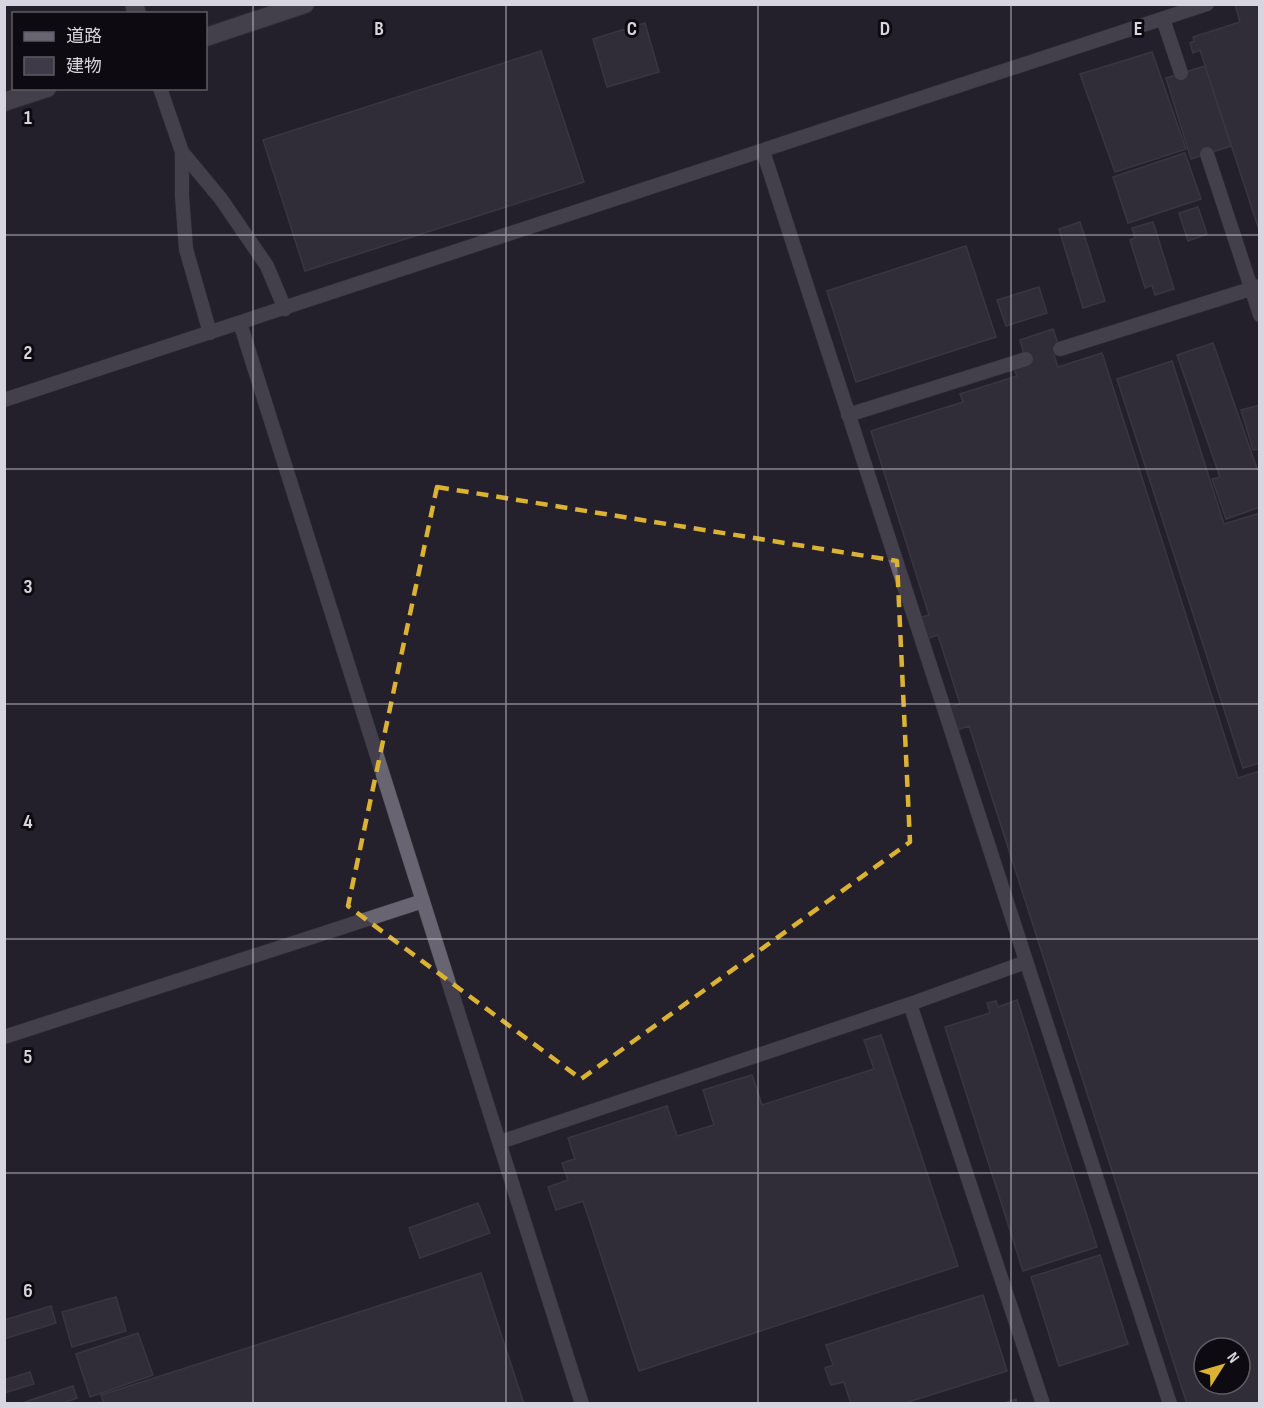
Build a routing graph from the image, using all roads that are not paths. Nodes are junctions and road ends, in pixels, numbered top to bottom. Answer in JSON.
{"nodes":[{"id":1,"x":305,"y":4,"type":"edge"},
{"id":2,"x":1207,"y":4,"type":"edge"},
{"id":3,"x":1163,"y":19,"type":"junction"},
{"id":4,"x":207,"y":37,"type":"edge"},
{"id":5,"x":1181,"y":73,"type":"dead end"},
{"id":6,"x":41,"y":90,"type":"edge"},
{"id":7,"x":161,"y":90,"type":"edge"},
{"id":8,"x":4,"y":102,"type":"edge"},
{"id":9,"x":763,"y":151,"type":"junction"},
{"id":10,"x":182,"y":152,"type":"junction"},
{"id":11,"x":1207,"y":154,"type":"dead end"},
{"id":12,"x":1255,"y":288,"type":"edge"},
{"id":13,"x":285,"y":309,"type":"junction"},
{"id":14,"x":1260,"y":315,"type":"edge"},
{"id":15,"x":240,"y":323,"type":"junction"},
{"id":16,"x":210,"y":333,"type":"junction"},
{"id":17,"x":1060,"y":349,"type":"dead end"},
{"id":18,"x":1026,"y":359,"type":"dead end"},
{"id":19,"x":4,"y":400,"type":"edge"},
{"id":20,"x":848,"y":415,"type":"junction"},
{"id":21,"x":423,"y":901,"type":"junction"},
{"id":22,"x":1026,"y":962,"type":"junction"},
{"id":23,"x":910,"y":1004,"type":"junction"},
{"id":24,"x":4,"y":1037,"type":"edge"},
{"id":25,"x":500,"y":1142,"type":"junction"},
{"id":26,"x":582,"y":1404,"type":"edge"},
{"id":27,"x":1042,"y":1404,"type":"edge"},
{"id":28,"x":1170,"y":1404,"type":"edge"}],
"edges":[{"from":1,"to":4,"type":"street"},
{"from":2,"to":3,"type":"lane"},
{"from":3,"to":5,"type":"lane"},
{"from":3,"to":9,"type":"lane"},
{"from":6,"to":8,"type":"street"},
{"from":7,"to":10,"type":"lane"},
{"from":9,"to":13,"type":"lane"},
{"from":9,"to":20,"type":"lane"},
{"from":10,"to":13,"type":"lane"},
{"from":10,"to":16,"type":"lane"},
{"from":11,"to":12,"type":"lane"},
{"from":12,"to":14,"type":"lane"},
{"from":12,"to":17,"type":"lane"},
{"from":13,"to":15,"type":"lane"},
{"from":15,"to":16,"type":"lane"},
{"from":15,"to":21,"type":"lane"},
{"from":16,"to":19,"type":"lane"},
{"from":18,"to":20,"type":"lane"},
{"from":20,"to":22,"type":"lane"},
{"from":21,"to":24,"type":"lane"},
{"from":21,"to":25,"type":"lane"},
{"from":22,"to":23,"type":"lane"},
{"from":22,"to":28,"type":"lane"},
{"from":23,"to":25,"type":"lane"},
{"from":23,"to":27,"type":"lane"},
{"from":25,"to":26,"type":"lane"}]}
